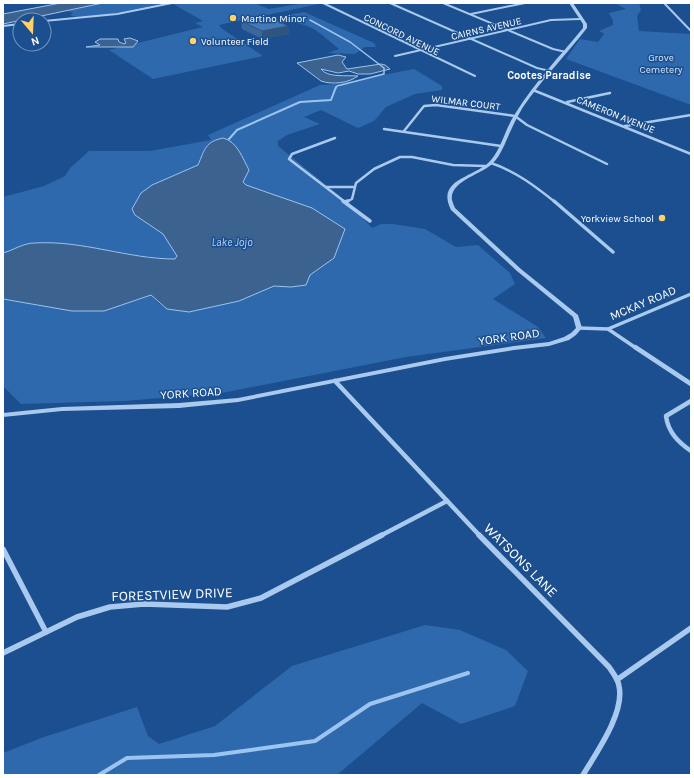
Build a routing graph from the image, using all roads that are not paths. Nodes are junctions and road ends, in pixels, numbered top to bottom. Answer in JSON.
{"nodes":[{"id":1,"x":172,"y":3,"type":"edge"},
{"id":2,"x":323,"y":3,"type":"edge"},
{"id":3,"x":390,"y":3,"type":"edge"},
{"id":4,"x":443,"y":3,"type":"edge"},
{"id":5,"x":525,"y":3,"type":"edge"},
{"id":6,"x":571,"y":3,"type":"edge"},
{"id":7,"x":664,"y":3,"type":"edge"},
{"id":8,"x":470,"y":15,"type":"junction"},
{"id":9,"x":580,"y":19,"type":"junction"},
{"id":10,"x":52,"y":20,"type":"edge"},
{"id":11,"x":508,"y":30,"type":"junction"},
{"id":12,"x":691,"y":31,"type":"edge"},
{"id":13,"x":470,"y":38,"type":"junction"},
{"id":14,"x":419,"y":50,"type":"junction"},
{"id":15,"x":566,"y":52,"type":"junction"},
{"id":16,"x":395,"y":56,"type":"dead end"},
{"id":17,"x":550,"y":71,"type":"junction"},
{"id":18,"x":475,"y":76,"type":"dead end"},
{"id":19,"x":534,"y":90,"type":"junction"},
{"id":20,"x":610,"y":93,"type":"dead end"},
{"id":21,"x":566,"y":102,"type":"junction"},
{"id":22,"x":691,"y":115,"type":"edge"},
{"id":23,"x":515,"y":116,"type":"junction"},
{"id":24,"x":625,"y":126,"type":"junction"},
{"id":25,"x":384,"y":129,"type":"dead end"},
{"id":26,"x":404,"y":132,"type":"junction"},
{"id":27,"x":335,"y":138,"type":"dead end"},
{"id":28,"x":501,"y":146,"type":"junction"},
{"id":29,"x":691,"y":154,"type":"edge"},
{"id":30,"x":492,"y":162,"type":"junction"},
{"id":31,"x":607,"y":164,"type":"dead end"},
{"id":32,"x":485,"y":166,"type":"junction"},
{"id":33,"x":325,"y":187,"type":"junction"},
{"id":34,"x":354,"y":187,"type":"junction"},
{"id":35,"x":345,"y":202,"type":"junction"},
{"id":36,"x":370,"y":221,"type":"dead end"},
{"id":37,"x":613,"y":252,"type":"dead end"},
{"id":38,"x":691,"y":294,"type":"edge"},
{"id":39,"x":579,"y":328,"type":"junction"},
{"id":40,"x":608,"y":328,"type":"junction"},
{"id":41,"x":335,"y":382,"type":"junction"},
{"id":42,"x":691,"y":384,"type":"edge"},
{"id":43,"x":691,"y":401,"type":"edge"},
{"id":44,"x":3,"y":416,"type":"edge"},
{"id":45,"x":691,"y":451,"type":"edge"},
{"id":46,"x":447,"y":501,"type":"junction"},
{"id":47,"x":3,"y":548,"type":"edge"},
{"id":48,"x":691,"y":628,"type":"edge"},
{"id":49,"x":46,"y":632,"type":"junction"},
{"id":50,"x":3,"y":653,"type":"edge"},
{"id":51,"x":618,"y":679,"type":"junction"},
{"id":52,"x":583,"y":775,"type":"edge"}],
"edges":[{"from":1,"to":10,"type":"street"},
{"from":2,"to":14,"type":"street","name":"CONCORD AVENUE"},
{"from":3,"to":13,"type":"street"},
{"from":4,"to":8,"type":"street"},
{"from":5,"to":8,"type":"street"},
{"from":6,"to":9,"type":"street"},
{"from":7,"to":12,"type":"street"},
{"from":8,"to":11,"type":"street"},
{"from":9,"to":11,"type":"street","name":"CAIRNS AVENUE"},
{"from":9,"to":15,"type":"street"},
{"from":11,"to":13,"type":"street","name":"CAIRNS AVENUE"},
{"from":11,"to":15,"type":"street"},
{"from":13,"to":14,"type":"street","name":"CAIRNS AVENUE"},
{"from":13,"to":17,"type":"street"},
{"from":14,"to":16,"type":"street","name":"CAIRNS AVENUE"},
{"from":14,"to":18,"type":"street","name":"CONCORD AVENUE"},
{"from":15,"to":17,"type":"street"},
{"from":17,"to":19,"type":"street"},
{"from":19,"to":21,"type":"street","name":"CAMERON AVENUE"},
{"from":19,"to":23,"type":"street"},
{"from":20,"to":21,"type":"street"},
{"from":21,"to":24,"type":"street","name":"CAMERON AVENUE"},
{"from":22,"to":24,"type":"street"},
{"from":23,"to":26,"type":"street","name":"WILMAR COURT"},
{"from":23,"to":28,"type":"street"},
{"from":23,"to":31,"type":"street"},
{"from":24,"to":29,"type":"street","name":"CAMERON AVENUE"},
{"from":25,"to":26,"type":"street"},
{"from":26,"to":28,"type":"street"},
{"from":27,"to":33,"type":"street"},
{"from":28,"to":30,"type":"street"},
{"from":30,"to":32,"type":"street"},
{"from":30,"to":37,"type":"street"},
{"from":32,"to":34,"type":"street"},
{"from":32,"to":39,"type":"street"},
{"from":33,"to":34,"type":"street"},
{"from":33,"to":35,"type":"street"},
{"from":34,"to":35,"type":"street"},
{"from":35,"to":36,"type":"street"},
{"from":38,"to":40,"type":"street","name":"MCKAY ROAD"},
{"from":39,"to":40,"type":"street","name":"MCKAY ROAD"},
{"from":39,"to":41,"type":"street","name":"YORK ROAD"},
{"from":40,"to":42,"type":"street"},
{"from":41,"to":44,"type":"street","name":"YORK ROAD"},
{"from":41,"to":46,"type":"street","name":"WATSONS LANE"},
{"from":43,"to":45,"type":"street"},
{"from":46,"to":49,"type":"street","name":"FORESTVIEW DRIVE"},
{"from":46,"to":51,"type":"street","name":"WATSONS LANE"},
{"from":47,"to":49,"type":"street"},
{"from":48,"to":51,"type":"street"},
{"from":49,"to":50,"type":"street","name":"FORESTVIEW DRIVE"},
{"from":51,"to":52,"type":"street"}]}
